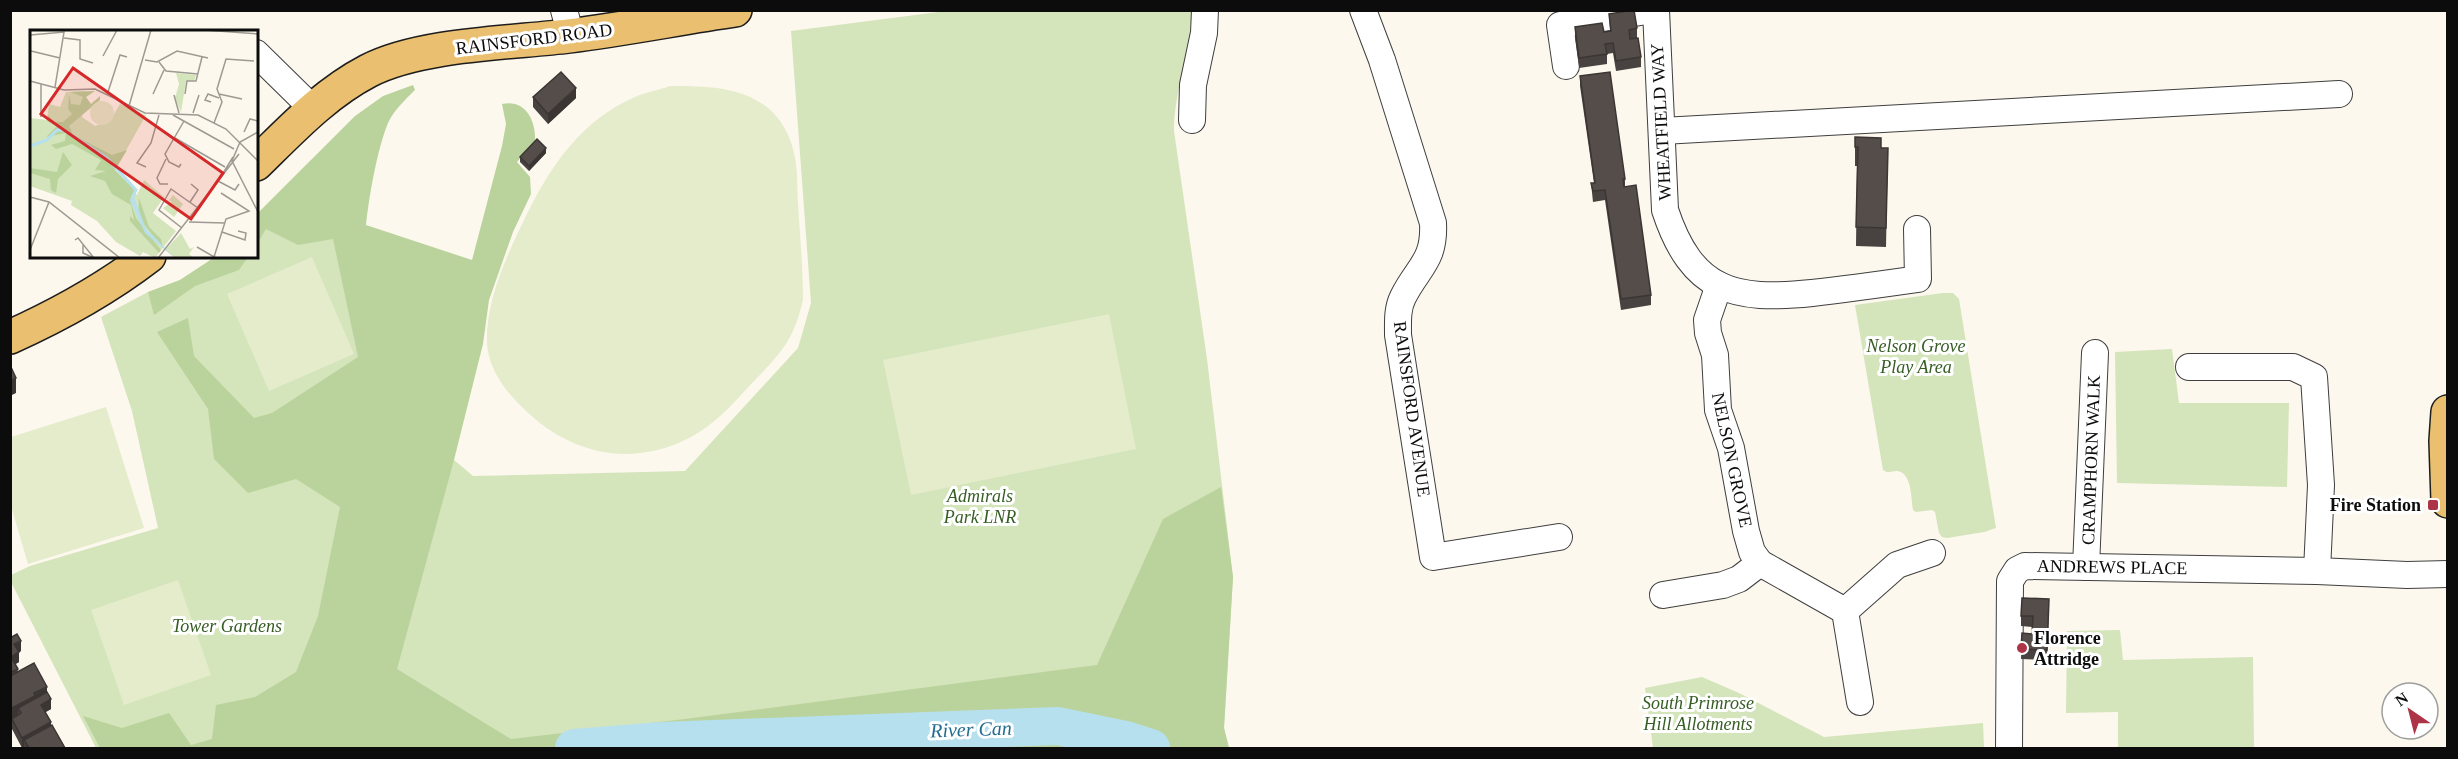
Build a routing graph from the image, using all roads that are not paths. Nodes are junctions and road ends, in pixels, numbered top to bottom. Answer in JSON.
{"nodes":[{"id":1,"x":735,"y":10,"type":"edge"},
{"id":2,"x":1205,"y":10,"type":"edge"},
{"id":3,"x":1362,"y":10,"type":"edge"},
{"id":4,"x":1655,"y":10,"type":"edge"},
{"id":5,"x":682,"y":14,"type":"edge"},
{"id":6,"x":567,"y":23,"type":"edge"},
{"id":7,"x":258,"y":55,"type":"edge"},
{"id":8,"x":1566,"y":66,"type":"dead end"},
{"id":9,"x":2339,"y":94,"type":"dead end"},
{"id":10,"x":313,"y":109,"type":"junction"},
{"id":11,"x":1192,"y":120,"type":"dead end"},
{"id":12,"x":1662,"y":131,"type":"junction"},
{"id":13,"x":258,"y":162,"type":"edge"},
{"id":14,"x":1917,"y":229,"type":"dead end"},
{"id":15,"x":146,"y":258,"type":"edge"},
{"id":16,"x":1719,"y":285,"type":"junction"},
{"id":17,"x":10,"y":337,"type":"edge"},
{"id":18,"x":2095,"y":353,"type":"dead end"},
{"id":19,"x":2189,"y":367,"type":"dead end"},
{"id":20,"x":2448,"y":412,"type":"edge"},
{"id":21,"x":2448,"y":501,"type":"edge"},
{"id":22,"x":1559,"y":537,"type":"dead end"},
{"id":23,"x":1932,"y":553,"type":"dead end"},
{"id":24,"x":1760,"y":564,"type":"junction"},
{"id":25,"x":2086,"y":567,"type":"junction"},
{"id":26,"x":2317,"y":571,"type":"junction"},
{"id":27,"x":2448,"y":574,"type":"edge"},
{"id":28,"x":1663,"y":595,"type":"dead end"},
{"id":29,"x":1845,"y":611,"type":"junction"},
{"id":30,"x":1860,"y":702,"type":"dead end"},
{"id":31,"x":2009,"y":748,"type":"edge"}],
"edges":[{"from":1,"to":5,"type":"main road","name":"RAINSFORD ROAD"},
{"from":2,"to":11,"type":"street"},
{"from":3,"to":22,"type":"street","name":"RAINSFORD AVENUE"},
{"from":4,"to":8,"type":"street"},
{"from":4,"to":12,"type":"street","name":"WHEATFIELD WAY"},
{"from":5,"to":6,"type":"main road","name":"RAINSFORD ROAD"},
{"from":6,"to":10,"type":"main road","name":"RAINSFORD ROAD"},
{"from":7,"to":10,"type":"street"},
{"from":9,"to":12,"type":"street"},
{"from":10,"to":13,"type":"main road","name":"RAINSFORD ROAD"},
{"from":12,"to":16,"type":"street","name":"WHEATFIELD WAY"},
{"from":14,"to":16,"type":"street","name":"WHEATFIELD WAY"},
{"from":15,"to":17,"type":"main road"},
{"from":16,"to":24,"type":"street","name":"NELSON GROVE"},
{"from":18,"to":25,"type":"street","name":"CRAMPHORN WALK"},
{"from":19,"to":26,"type":"street"},
{"from":20,"to":21,"type":"main road"},
{"from":23,"to":29,"type":"street"},
{"from":24,"to":28,"type":"street"},
{"from":24,"to":29,"type":"street"},
{"from":25,"to":26,"type":"street","name":"ANDREWS PLACE"},
{"from":25,"to":31,"type":"street","name":"ANDREWS PLACE"},
{"from":26,"to":27,"type":"street","name":"ANDREWS PLACE"},
{"from":29,"to":30,"type":"street"}]}
